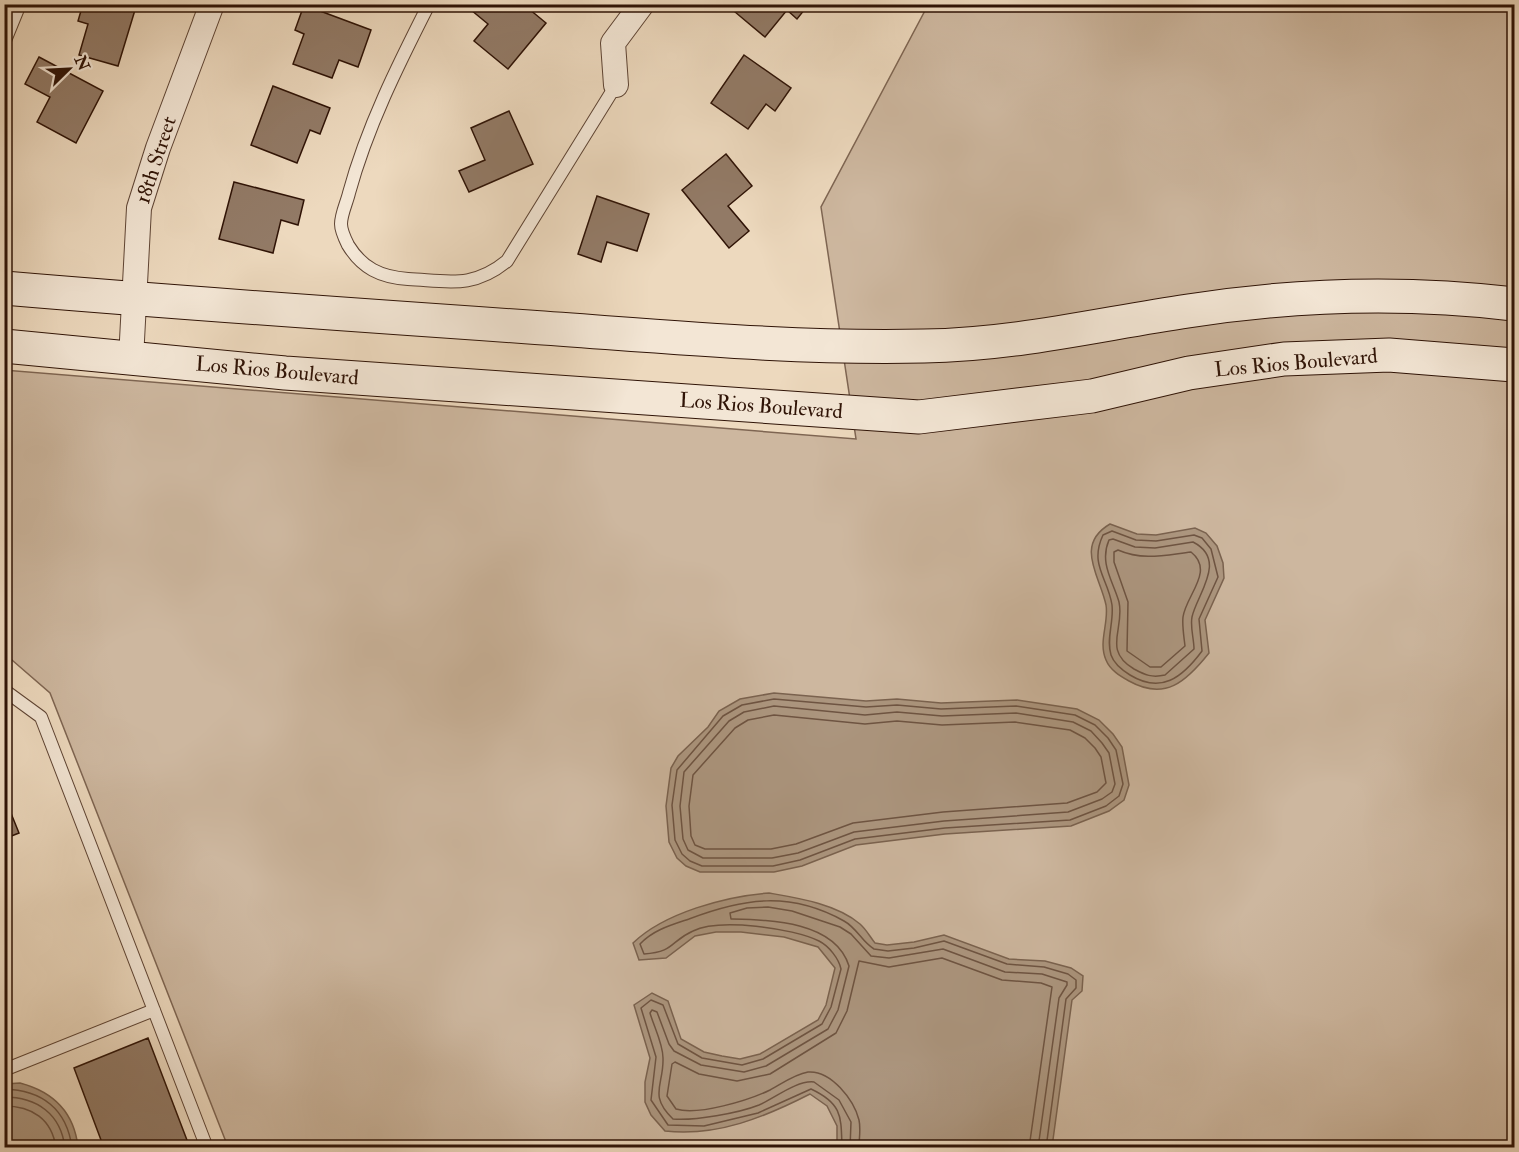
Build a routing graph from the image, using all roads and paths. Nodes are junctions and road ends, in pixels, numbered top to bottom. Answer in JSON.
{"nodes":[{"id":1,"x":20,"y":4,"type":"edge"},
{"id":2,"x":212,"y":4,"type":"edge"},
{"id":3,"x":429,"y":4,"type":"edge"},
{"id":4,"x":642,"y":4,"type":"edge"},
{"id":5,"x":4,"y":43,"type":"edge"},
{"id":6,"x":616,"y":85,"type":"joint"},
{"id":7,"x":4,"y":288,"type":"edge"},
{"id":8,"x":135,"y":300,"type":"junction"},
{"id":9,"x":1515,"y":304,"type":"edge"},
{"id":10,"x":4,"y":346,"type":"edge"},
{"id":11,"x":131,"y":359,"type":"junction"},
{"id":12,"x":1515,"y":365,"type":"edge"},
{"id":13,"x":4,"y":690,"type":"edge"},
{"id":14,"x":154,"y":1010,"type":"junction"},
{"id":15,"x":4,"y":1070,"type":"edge"},
{"id":16,"x":207,"y":1148,"type":"edge"}],
"edges":[{"from":1,"to":5,"type":"lane"},
{"from":2,"to":8,"type":"street","name":"18th Street"},
{"from":3,"to":6,"type":"lane"},
{"from":4,"to":6,"type":"street"},
{"from":7,"to":8,"type":"main road"},
{"from":8,"to":9,"type":"main road"},
{"from":8,"to":11,"type":"street","name":"18th Street"},
{"from":10,"to":11,"type":"main road","name":"Los Rios Boulevard"},
{"from":11,"to":12,"type":"main road","name":"Los Rios Boulevard"},
{"from":13,"to":14,"type":"lane"},
{"from":14,"to":15,"type":"lane"},
{"from":14,"to":16,"type":"lane"}]}
